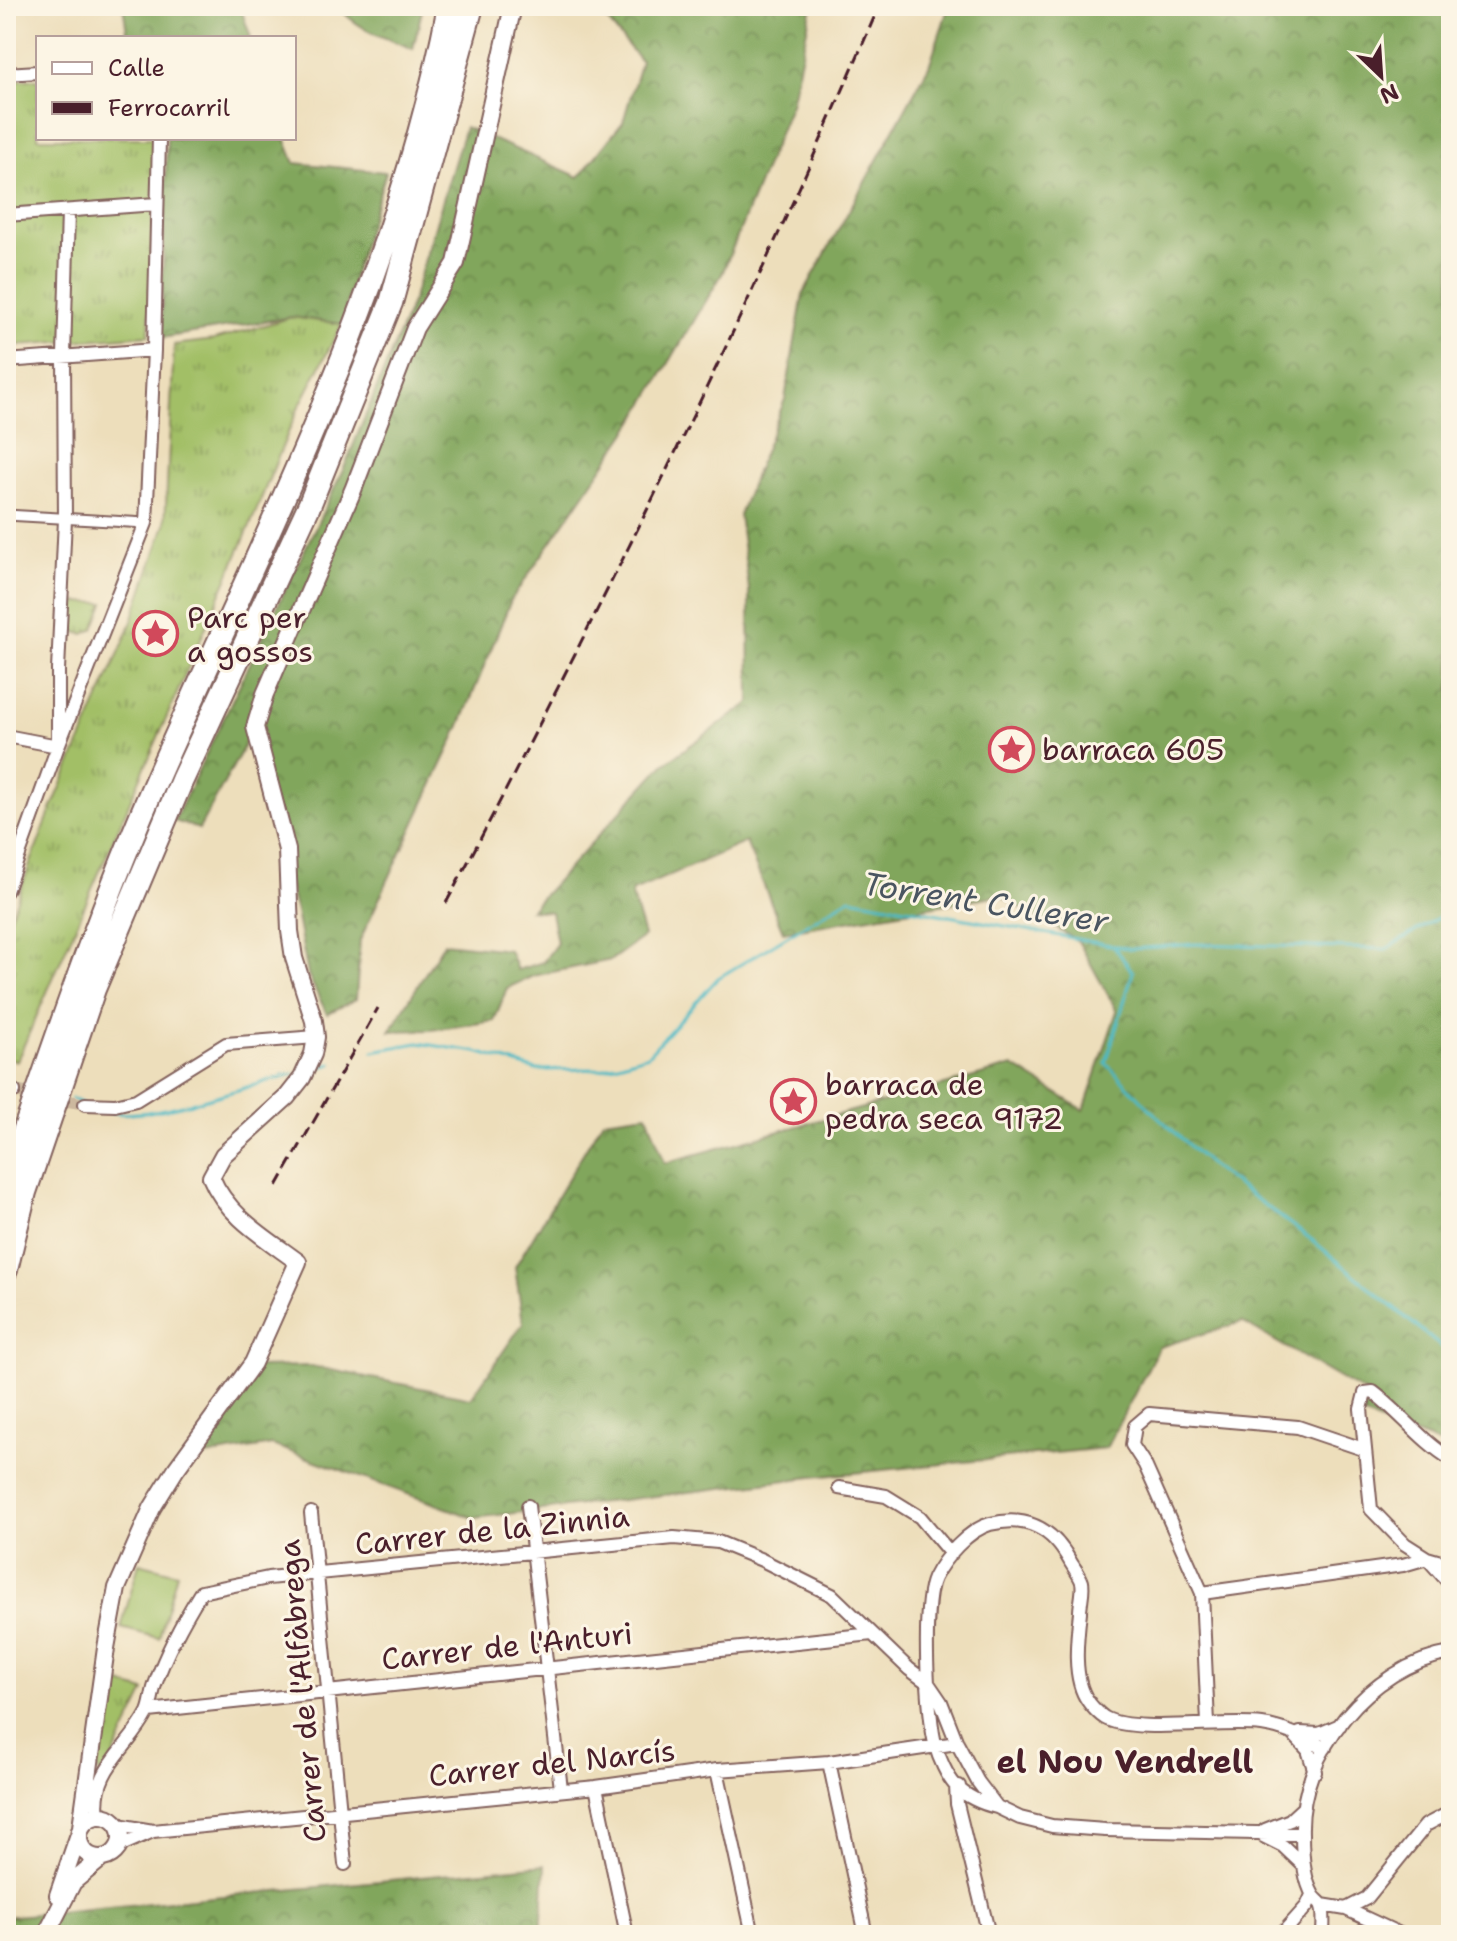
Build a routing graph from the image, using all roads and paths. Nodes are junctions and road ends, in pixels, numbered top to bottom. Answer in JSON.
{"nodes":[{"id":1,"x":449,"y":6,"type":"edge"},
{"id":2,"x":472,"y":6,"type":"edge"},
{"id":3,"x":513,"y":6,"type":"edge"},
{"id":4,"x":36,"y":72,"type":"edge"},
{"id":5,"x":6,"y":74,"type":"edge"},
{"id":6,"x":159,"y":140,"type":"edge"},
{"id":7,"x":156,"y":204,"type":"junction"},
{"id":8,"x":68,"y":211,"type":"junction"},
{"id":9,"x":6,"y":215,"type":"edge"},
{"id":10,"x":154,"y":350,"type":"junction"},
{"id":11,"x":64,"y":356,"type":"junction"},
{"id":12,"x":6,"y":361,"type":"edge"},
{"id":13,"x":6,"y":515,"type":"edge"},
{"id":14,"x":65,"y":519,"type":"junction"},
{"id":15,"x":146,"y":523,"type":"junction"},
{"id":16,"x":6,"y":736,"type":"edge"},
{"id":17,"x":58,"y":746,"type":"junction"},
{"id":18,"x":6,"y":891,"type":"edge"},
{"id":19,"x":316,"y":1037,"type":"junction"},
{"id":20,"x":85,"y":1104,"type":"tunnel mouth"},
{"id":21,"x":6,"y":1184,"type":"edge"},
{"id":22,"x":6,"y":1270,"type":"edge"},
{"id":23,"x":1363,"y":1449,"type":"junction"},
{"id":24,"x":1451,"y":1459,"type":"edge"},
{"id":25,"x":839,"y":1488,"type":"dead end"},
{"id":26,"x":528,"y":1506,"type":"dead end"},
{"id":27,"x":311,"y":1513,"type":"dead end"},
{"id":28,"x":535,"y":1552,"type":"junction"},
{"id":29,"x":951,"y":1554,"type":"junction"},
{"id":30,"x":1427,"y":1558,"type":"junction"},
{"id":31,"x":1451,"y":1565,"type":"edge"},
{"id":32,"x":315,"y":1575,"type":"junction"},
{"id":33,"x":1451,"y":1585,"type":"edge"},
{"id":34,"x":1202,"y":1593,"type":"junction"},
{"id":35,"x":851,"y":1613,"type":"junction"},
{"id":36,"x":872,"y":1634,"type":"junction"},
{"id":37,"x":847,"y":1636,"type":"junction"},
{"id":38,"x":1451,"y":1653,"type":"edge"},
{"id":39,"x":546,"y":1668,"type":"junction"},
{"id":40,"x":928,"y":1683,"type":"junction"},
{"id":41,"x":328,"y":1691,"type":"junction"},
{"id":42,"x":149,"y":1711,"type":"junction"},
{"id":43,"x":1208,"y":1723,"type":"junction"},
{"id":44,"x":1343,"y":1724,"type":"junction"},
{"id":45,"x":1291,"y":1732,"type":"junction"},
{"id":46,"x":957,"y":1743,"type":"junction"},
{"id":47,"x":936,"y":1747,"type":"junction"},
{"id":48,"x":1325,"y":1748,"type":"junction"},
{"id":49,"x":829,"y":1762,"type":"junction"},
{"id":50,"x":717,"y":1770,"type":"junction"},
{"id":51,"x":1315,"y":1772,"type":"junction"},
{"id":52,"x":975,"y":1776,"type":"junction"},
{"id":53,"x":956,"y":1786,"type":"junction"},
{"id":54,"x":596,"y":1787,"type":"junction"},
{"id":55,"x":561,"y":1789,"type":"junction"},
{"id":56,"x":997,"y":1807,"type":"junction"},
{"id":57,"x":1302,"y":1809,"type":"junction"},
{"id":58,"x":339,"y":1812,"type":"junction"},
{"id":59,"x":1451,"y":1812,"type":"edge"},
{"id":60,"x":98,"y":1816,"type":"junction"},
{"id":61,"x":118,"y":1825,"type":"junction"},
{"id":62,"x":153,"y":1831,"type":"junction"},
{"id":63,"x":80,"y":1832,"type":"junction"},
{"id":64,"x":1254,"y":1833,"type":"junction"},
{"id":65,"x":1302,"y":1834,"type":"junction"},
{"id":66,"x":119,"y":1846,"type":"junction"},
{"id":67,"x":102,"y":1858,"type":"junction"},
{"id":68,"x":345,"y":1864,"type":"dead end"},
{"id":69,"x":1304,"y":1866,"type":"junction"},
{"id":70,"x":1312,"y":1895,"type":"junction"},
{"id":71,"x":1322,"y":1905,"type":"junction"},
{"id":72,"x":1346,"y":1909,"type":"junction"},
{"id":73,"x":48,"y":1931,"type":"edge"},
{"id":74,"x":627,"y":1935,"type":"edge"},
{"id":75,"x":753,"y":1935,"type":"edge"},
{"id":76,"x":866,"y":1935,"type":"edge"},
{"id":77,"x":989,"y":1935,"type":"edge"},
{"id":78,"x":1281,"y":1935,"type":"edge"},
{"id":79,"x":1323,"y":1935,"type":"edge"},
{"id":80,"x":1402,"y":1935,"type":"edge"}],
"edges":[{"from":1,"to":21,"type":"highway"},
{"from":2,"to":22,"type":"highway"},
{"from":3,"to":19,"type":"street"},
{"from":4,"to":5,"type":"street"},
{"from":6,"to":7,"type":"street"},
{"from":7,"to":8,"type":"street"},
{"from":7,"to":10,"type":"street"},
{"from":8,"to":9,"type":"street"},
{"from":8,"to":11,"type":"street"},
{"from":10,"to":11,"type":"street"},
{"from":10,"to":15,"type":"street"},
{"from":11,"to":12,"type":"street"},
{"from":11,"to":14,"type":"street"},
{"from":13,"to":14,"type":"street"},
{"from":14,"to":15,"type":"street"},
{"from":14,"to":17,"type":"street"},
{"from":15,"to":17,"type":"street"},
{"from":16,"to":17,"type":"street"},
{"from":17,"to":18,"type":"street"},
{"from":19,"to":20,"type":"street"},
{"from":19,"to":63,"type":"street"},
{"from":23,"to":24,"type":"street"},
{"from":23,"to":30,"type":"street"},
{"from":23,"to":34,"type":"street"},
{"from":25,"to":29,"type":"street"},
{"from":26,"to":28,"type":"street"},
{"from":27,"to":32,"type":"street","name":"Carrer de l'Alfàbrega"},
{"from":28,"to":32,"type":"street","name":"Carrer de la Zinnia"},
{"from":28,"to":35,"type":"street","name":"Carrer de la Zinnia"},
{"from":28,"to":39,"type":"street"},
{"from":29,"to":40,"type":"street"},
{"from":29,"to":43,"type":"street"},
{"from":30,"to":31,"type":"street"},
{"from":30,"to":33,"type":"street"},
{"from":30,"to":34,"type":"street"},
{"from":32,"to":41,"type":"street","name":"Carrer de l'Alfàbrega"},
{"from":32,"to":42,"type":"street","name":"Carrer de la Zinnia"},
{"from":34,"to":43,"type":"street"},
{"from":35,"to":36,"type":"street","name":"Carrer de la Zinnia"},
{"from":35,"to":37,"type":"street"},
{"from":36,"to":37,"type":"street","name":"Carrer de l'Anturi"},
{"from":36,"to":40,"type":"street","name":"Carrer de la Zinnia"},
{"from":37,"to":39,"type":"street","name":"Carrer de l'Anturi"},
{"from":38,"to":44,"type":"street"},
{"from":39,"to":41,"type":"street","name":"Carrer de l'Anturi"},
{"from":39,"to":55,"type":"street"},
{"from":40,"to":46,"type":"street","name":"Carrer de la Zinnia"},
{"from":40,"to":47,"type":"street"},
{"from":41,"to":42,"type":"street","name":"Carrer de l'Anturi"},
{"from":41,"to":58,"type":"street","name":"Carrer de l'Alfàbrega"},
{"from":42,"to":60,"type":"street","name":"Carrer de la Zinnia"},
{"from":43,"to":45,"type":"street"},
{"from":44,"to":45,"type":"street"},
{"from":44,"to":48,"type":"street"},
{"from":45,"to":48,"type":"street"},
{"from":45,"to":51,"type":"street"},
{"from":46,"to":47,"type":"street","name":"Carrer del Narcís"},
{"from":46,"to":52,"type":"street","name":"Carrer de la Zinnia"},
{"from":47,"to":49,"type":"street","name":"Carrer del Narcís"},
{"from":47,"to":53,"type":"street"},
{"from":48,"to":51,"type":"street"},
{"from":49,"to":50,"type":"street","name":"Carrer del Narcís"},
{"from":49,"to":76,"type":"street"},
{"from":50,"to":54,"type":"street","name":"Carrer del Narcís"},
{"from":50,"to":75,"type":"street"},
{"from":51,"to":57,"type":"street"},
{"from":52,"to":53,"type":"street"},
{"from":52,"to":56,"type":"street","name":"Carrer de la Zinnia"},
{"from":53,"to":56,"type":"street"},
{"from":53,"to":77,"type":"street"},
{"from":54,"to":55,"type":"street","name":"Carrer del Narcís"},
{"from":54,"to":74,"type":"street"},
{"from":55,"to":58,"type":"street","name":"Carrer del Narcís"},
{"from":56,"to":64,"type":"street"},
{"from":57,"to":64,"type":"street"},
{"from":57,"to":65,"type":"street"},
{"from":58,"to":62,"type":"street","name":"Carrer del Narcís"},
{"from":58,"to":68,"type":"street","name":"Carrer de l'Alfàbrega"},
{"from":59,"to":72,"type":"street"},
{"from":60,"to":61,"type":"street"},
{"from":60,"to":63,"type":"street"},
{"from":61,"to":62,"type":"street","name":"Carrer del Narcís"},
{"from":61,"to":66,"type":"street"},
{"from":62,"to":66,"type":"street","name":"Carrer del Narcís"},
{"from":63,"to":67,"type":"street"},
{"from":63,"to":73,"type":"street"},
{"from":64,"to":65,"type":"street"},
{"from":64,"to":69,"type":"street"},
{"from":65,"to":69,"type":"street"},
{"from":66,"to":67,"type":"street"},
{"from":67,"to":73,"type":"street"},
{"from":69,"to":70,"type":"street"},
{"from":70,"to":71,"type":"street"},
{"from":70,"to":78,"type":"street"},
{"from":71,"to":72,"type":"street"},
{"from":71,"to":79,"type":"street"},
{"from":72,"to":80,"type":"street"}]}
